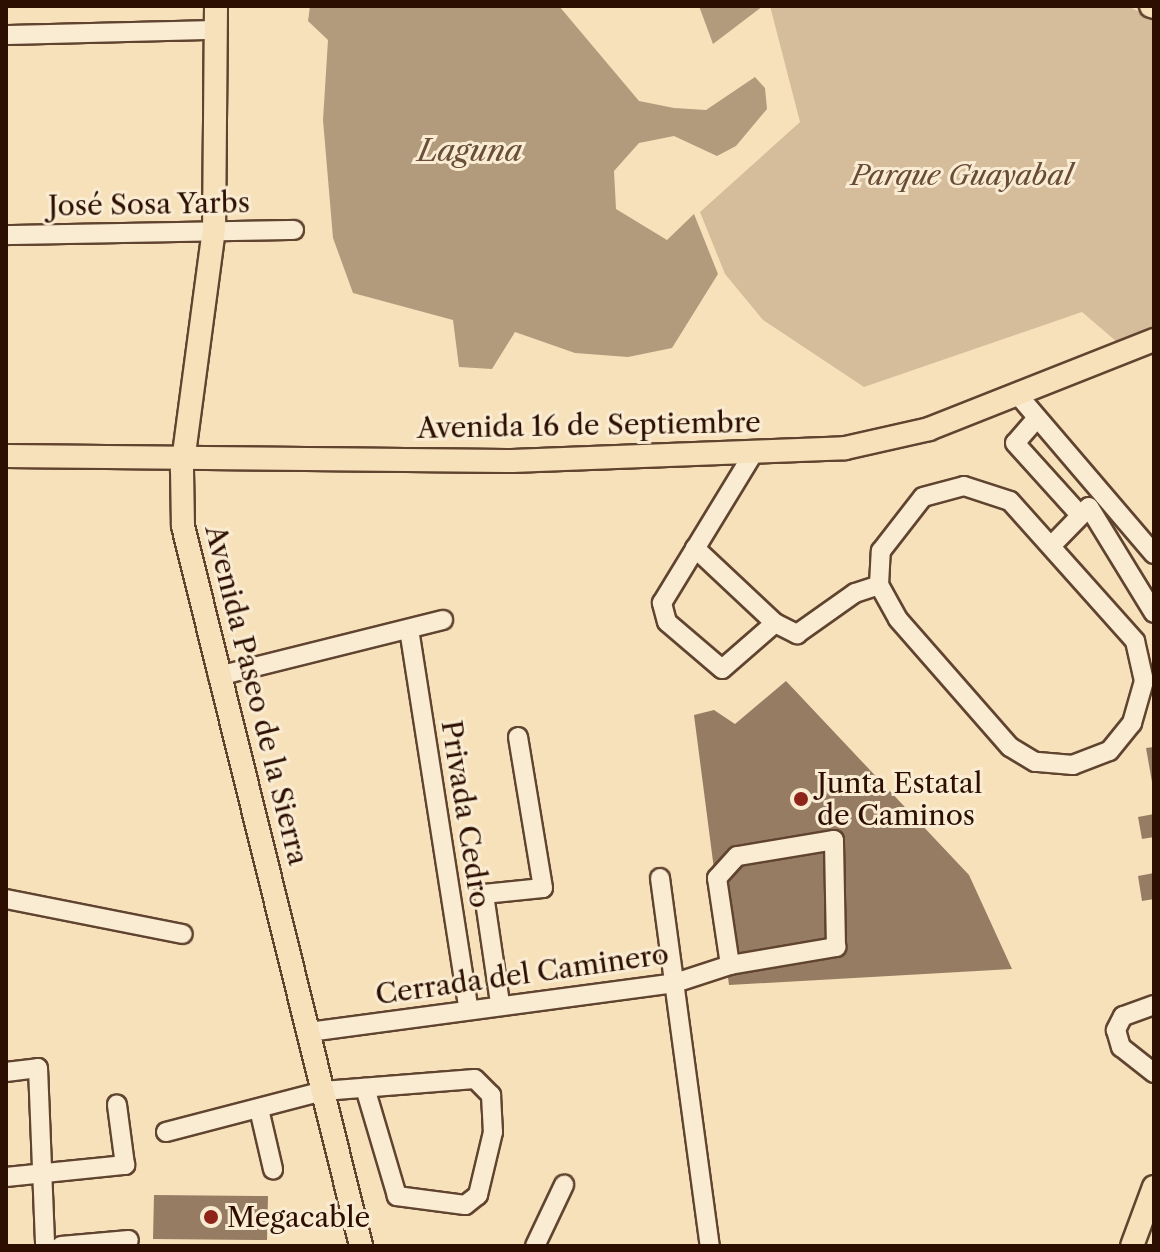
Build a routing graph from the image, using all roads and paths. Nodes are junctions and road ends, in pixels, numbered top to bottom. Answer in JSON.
{"nodes":[{"id":1,"x":216,"y":6,"type":"edge"},
{"id":2,"x":217,"y":30,"type":"junction"},
{"id":3,"x":6,"y":35,"type":"edge"},
{"id":4,"x":214,"y":229,"type":"junction"},
{"id":5,"x":294,"y":230,"type":"dead end"},
{"id":6,"x":6,"y":235,"type":"edge"},
{"id":7,"x":1154,"y":340,"type":"edge"},
{"id":8,"x":1018,"y":395,"type":"junction"},
{"id":9,"x":1037,"y":418,"type":"junction"},
{"id":10,"x":754,"y":452,"type":"junction"},
{"id":11,"x":6,"y":456,"type":"edge"},
{"id":12,"x":184,"y":457,"type":"junction"},
{"id":13,"x":1091,"y":505,"type":"junction"},
{"id":14,"x":1054,"y":543,"type":"junction"},
{"id":15,"x":695,"y":548,"type":"junction"},
{"id":16,"x":1154,"y":554,"type":"edge"},
{"id":17,"x":879,"y":585,"type":"junction"},
{"id":18,"x":1154,"y":613,"type":"edge"},
{"id":19,"x":443,"y":620,"type":"dead end"},
{"id":20,"x":775,"y":623,"type":"junction"},
{"id":21,"x":409,"y":629,"type":"junction"},
{"id":22,"x":218,"y":676,"type":"junction"},
{"id":23,"x":518,"y":737,"type":"dead end"},
{"id":24,"x":660,"y":878,"type":"dead end"},
{"id":25,"x":6,"y":899,"type":"edge"},
{"id":26,"x":183,"y":934,"type":"dead end"},
{"id":27,"x":730,"y":965,"type":"junction"},
{"id":28,"x":675,"y":983,"type":"junction"},
{"id":29,"x":500,"y":1003,"type":"junction"},
{"id":30,"x":1154,"y":1005,"type":"edge"},
{"id":31,"x":468,"y":1007,"type":"junction"},
{"id":32,"x":309,"y":1032,"type":"junction"},
{"id":33,"x":6,"y":1072,"type":"edge"},
{"id":34,"x":1154,"y":1073,"type":"edge"},
{"id":35,"x":365,"y":1088,"type":"junction"},
{"id":36,"x":323,"y":1091,"type":"junction"},
{"id":37,"x":117,"y":1105,"type":"dead end"},
{"id":38,"x":259,"y":1109,"type":"junction"},
{"id":39,"x":166,"y":1132,"type":"dead end"},
{"id":40,"x":273,"y":1169,"type":"dead end"},
{"id":41,"x":43,"y":1175,"type":"junction"},
{"id":42,"x":6,"y":1177,"type":"edge"},
{"id":43,"x":564,"y":1185,"type":"dead end"},
{"id":44,"x":1154,"y":1187,"type":"edge"},
{"id":45,"x":129,"y":1240,"type":"dead end"},
{"id":46,"x":45,"y":1246,"type":"edge"},
{"id":47,"x":61,"y":1246,"type":"edge"},
{"id":48,"x":361,"y":1246,"type":"edge"},
{"id":49,"x":535,"y":1246,"type":"edge"},
{"id":50,"x":710,"y":1246,"type":"edge"},
{"id":51,"x":1132,"y":1246,"type":"edge"}],
"edges":[{"from":1,"to":2,"type":"main road","name":"Avenida Paseo de la Sierra"},
{"from":2,"to":3,"type":"street"},
{"from":2,"to":4,"type":"main road","name":"Avenida Paseo de la Sierra"},
{"from":4,"to":5,"type":"street","name":"José Sosa Yarbs"},
{"from":4,"to":6,"type":"street","name":"José Sosa Yarbs"},
{"from":4,"to":12,"type":"main road","name":"Avenida Paseo de la Sierra"},
{"from":7,"to":8,"type":"main road","name":"Avenida 16 de Septiembre"},
{"from":8,"to":9,"type":"street"},
{"from":8,"to":10,"type":"main road","name":"Avenida 16 de Septiembre"},
{"from":9,"to":13,"type":"street"},
{"from":9,"to":13,"type":"street"},
{"from":10,"to":12,"type":"main road","name":"Avenida 16 de Septiembre"},
{"from":10,"to":15,"type":"street"},
{"from":11,"to":12,"type":"main road","name":"Avenida 16 de Septiembre"},
{"from":12,"to":22,"type":"main road","name":"Avenida Paseo de la Sierra"},
{"from":13,"to":14,"type":"street"},
{"from":13,"to":16,"type":"street"},
{"from":13,"to":18,"type":"street"},
{"from":14,"to":17,"type":"street"},
{"from":14,"to":17,"type":"street"},
{"from":15,"to":20,"type":"street"},
{"from":15,"to":20,"type":"street"},
{"from":17,"to":20,"type":"street"},
{"from":19,"to":21,"type":"street"},
{"from":21,"to":22,"type":"street"},
{"from":21,"to":31,"type":"street","name":"Privada Cedro"},
{"from":22,"to":32,"type":"main road","name":"Avenida Paseo de la Sierra"},
{"from":23,"to":29,"type":"street"},
{"from":24,"to":28,"type":"street"},
{"from":25,"to":26,"type":"street"},
{"from":27,"to":27,"type":"street","name":"Cerrada del Caminero"},
{"from":27,"to":28,"type":"street","name":"Cerrada del Caminero"},
{"from":28,"to":29,"type":"street","name":"Cerrada del Caminero"},
{"from":28,"to":50,"type":"street"},
{"from":29,"to":31,"type":"street","name":"Cerrada del Caminero"},
{"from":30,"to":34,"type":"street"},
{"from":31,"to":32,"type":"street","name":"Cerrada del Caminero"},
{"from":32,"to":36,"type":"main road","name":"Avenida Paseo de la Sierra"},
{"from":33,"to":41,"type":"street"},
{"from":35,"to":35,"type":"street"},
{"from":35,"to":36,"type":"street"},
{"from":36,"to":38,"type":"street"},
{"from":36,"to":48,"type":"main road","name":"Avenida Paseo de la Sierra"},
{"from":37,"to":41,"type":"street"},
{"from":38,"to":39,"type":"street"},
{"from":38,"to":40,"type":"street"},
{"from":41,"to":42,"type":"street"},
{"from":41,"to":46,"type":"street"},
{"from":43,"to":49,"type":"street"},
{"from":44,"to":51,"type":"main road"},
{"from":45,"to":47,"type":"street"}]}
